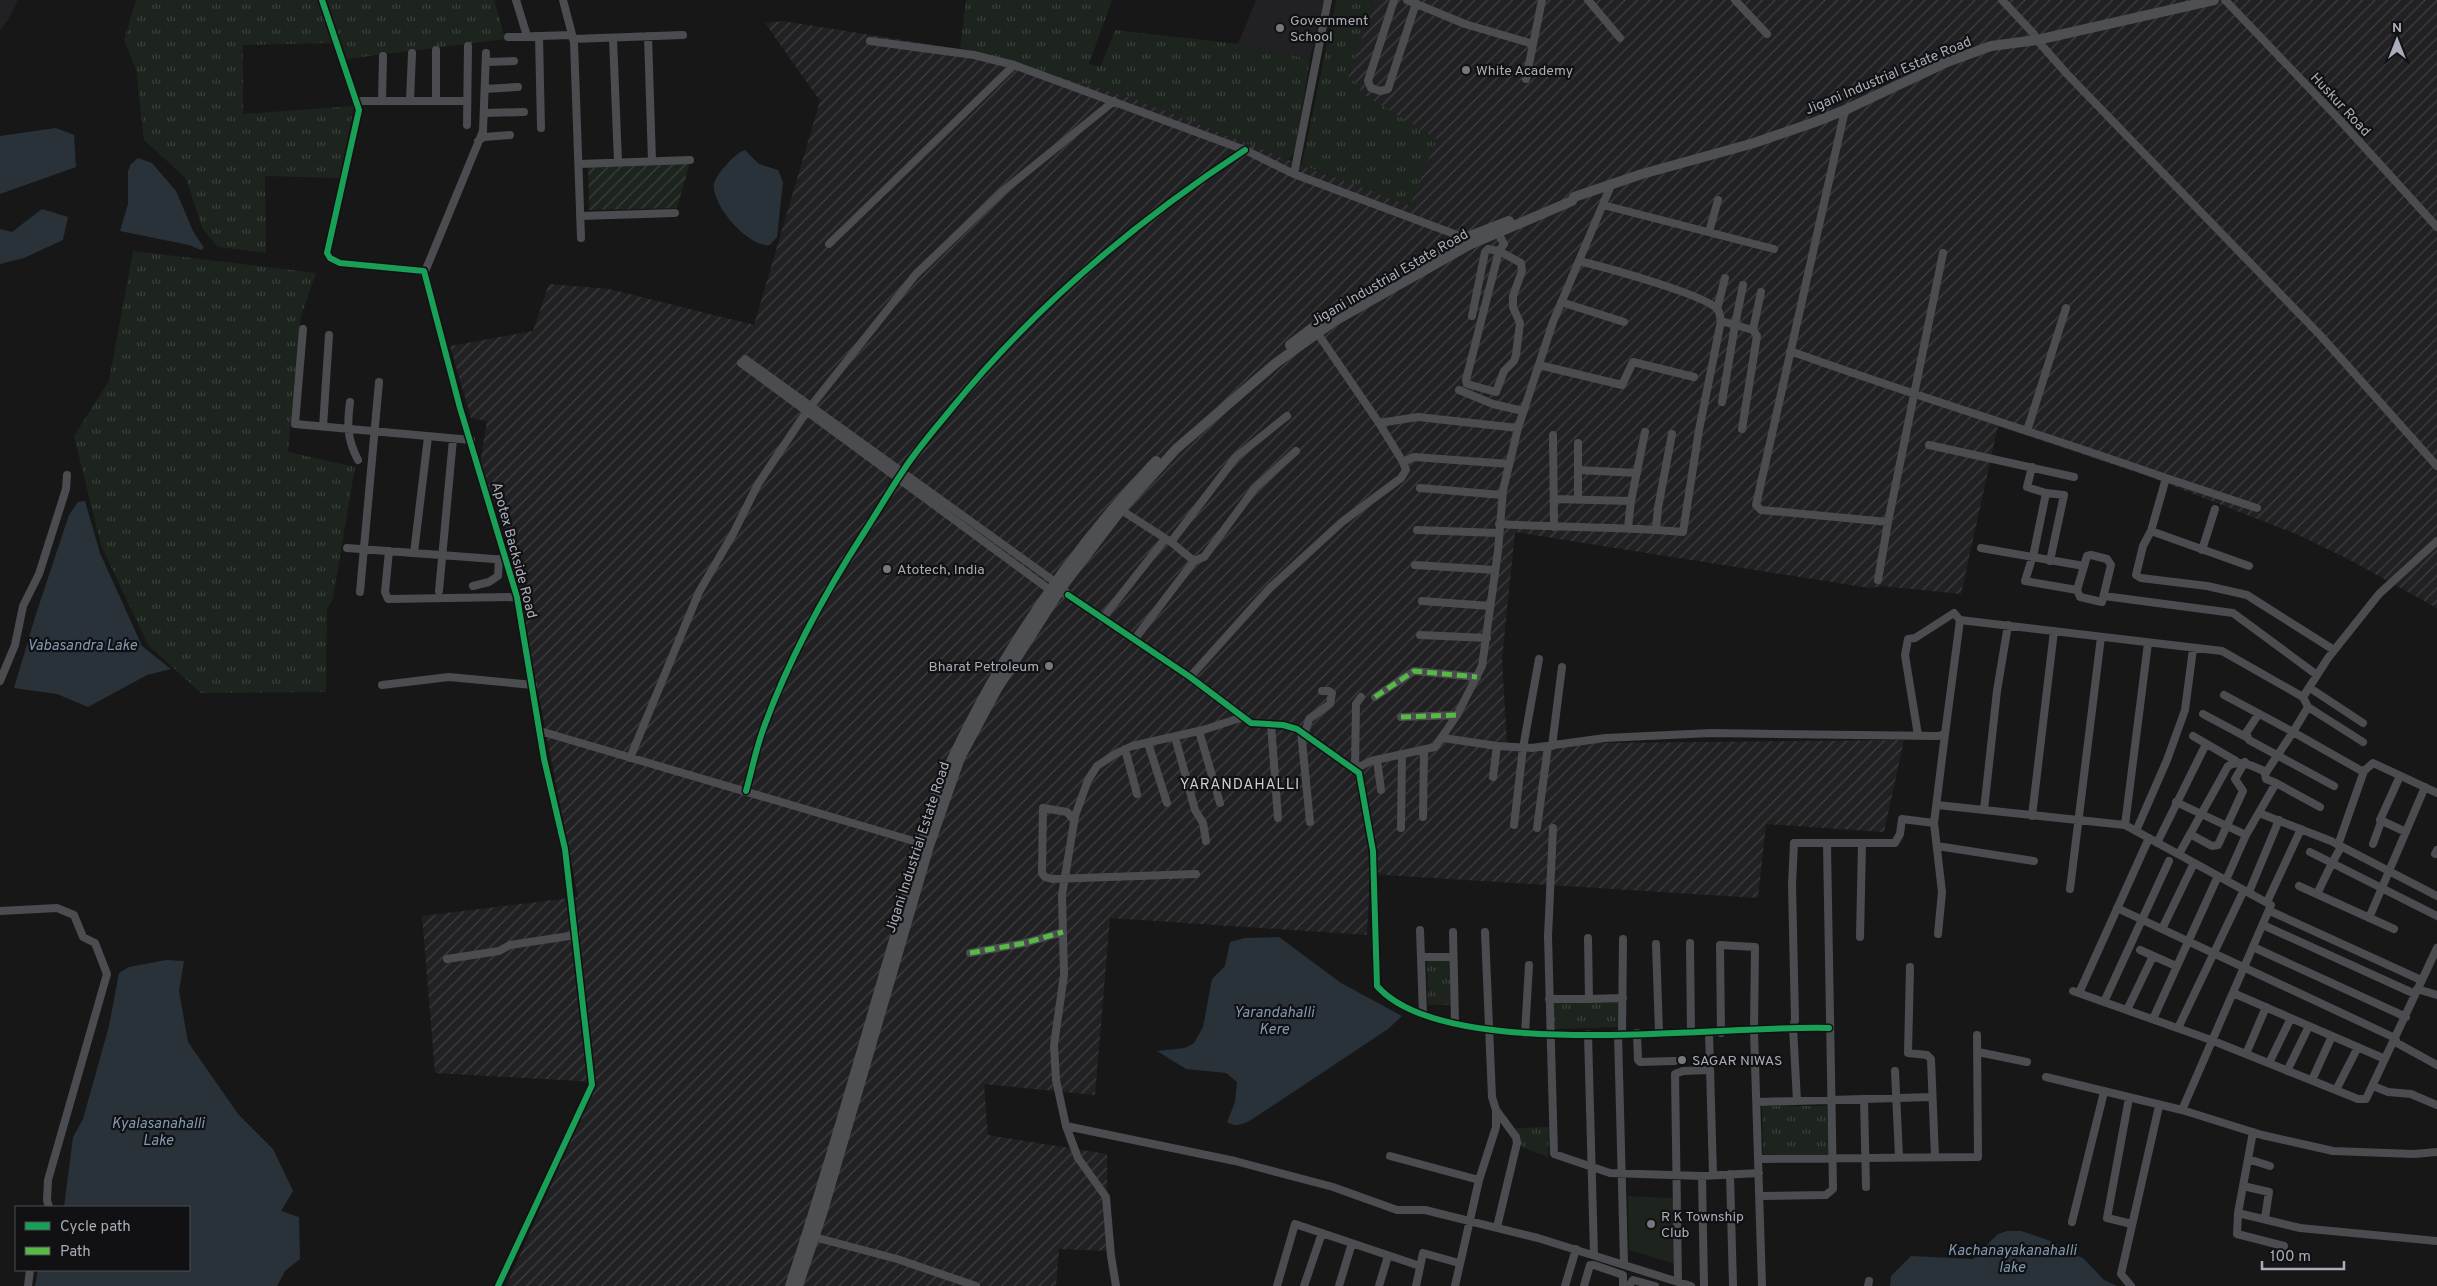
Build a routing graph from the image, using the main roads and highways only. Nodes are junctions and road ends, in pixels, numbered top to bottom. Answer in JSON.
{"nodes":[{"id":1,"x":2214,"y":0,"type":"edge"},
{"id":2,"x":1574,"y":197,"type":"junction"},
{"id":3,"x":1467,"y":241,"type":"junction"},
{"id":4,"x":1059,"y":589,"type":"junction"},
{"id":5,"x":924,"y":845,"type":"junction"},
{"id":6,"x":790,"y":1286,"type":"edge"},
{"id":7,"x":798,"y":1286,"type":"edge"}],
"edges":[{"from":1,"to":2,"type":"main road","name":"Jigani Industrial Estate Road"},
{"from":2,"to":3,"type":"main road","name":"Jigani Industrial Estate Road"},
{"from":2,"to":3,"type":"main road","name":"Jigani Industrial Estate Road"},
{"from":3,"to":4,"type":"main road","name":"Jigani Industrial Estate Road"},
{"from":3,"to":4,"type":"main road","name":"Jigani Industrial Estate Road"},
{"from":4,"to":5,"type":"main road","name":"Jigani Industrial Estate Road"},
{"from":5,"to":6,"type":"main road","name":"Jigani Industrial Estate Road"},
{"from":5,"to":7,"type":"main road","name":"Jigani Industrial Estate Road"}]}
